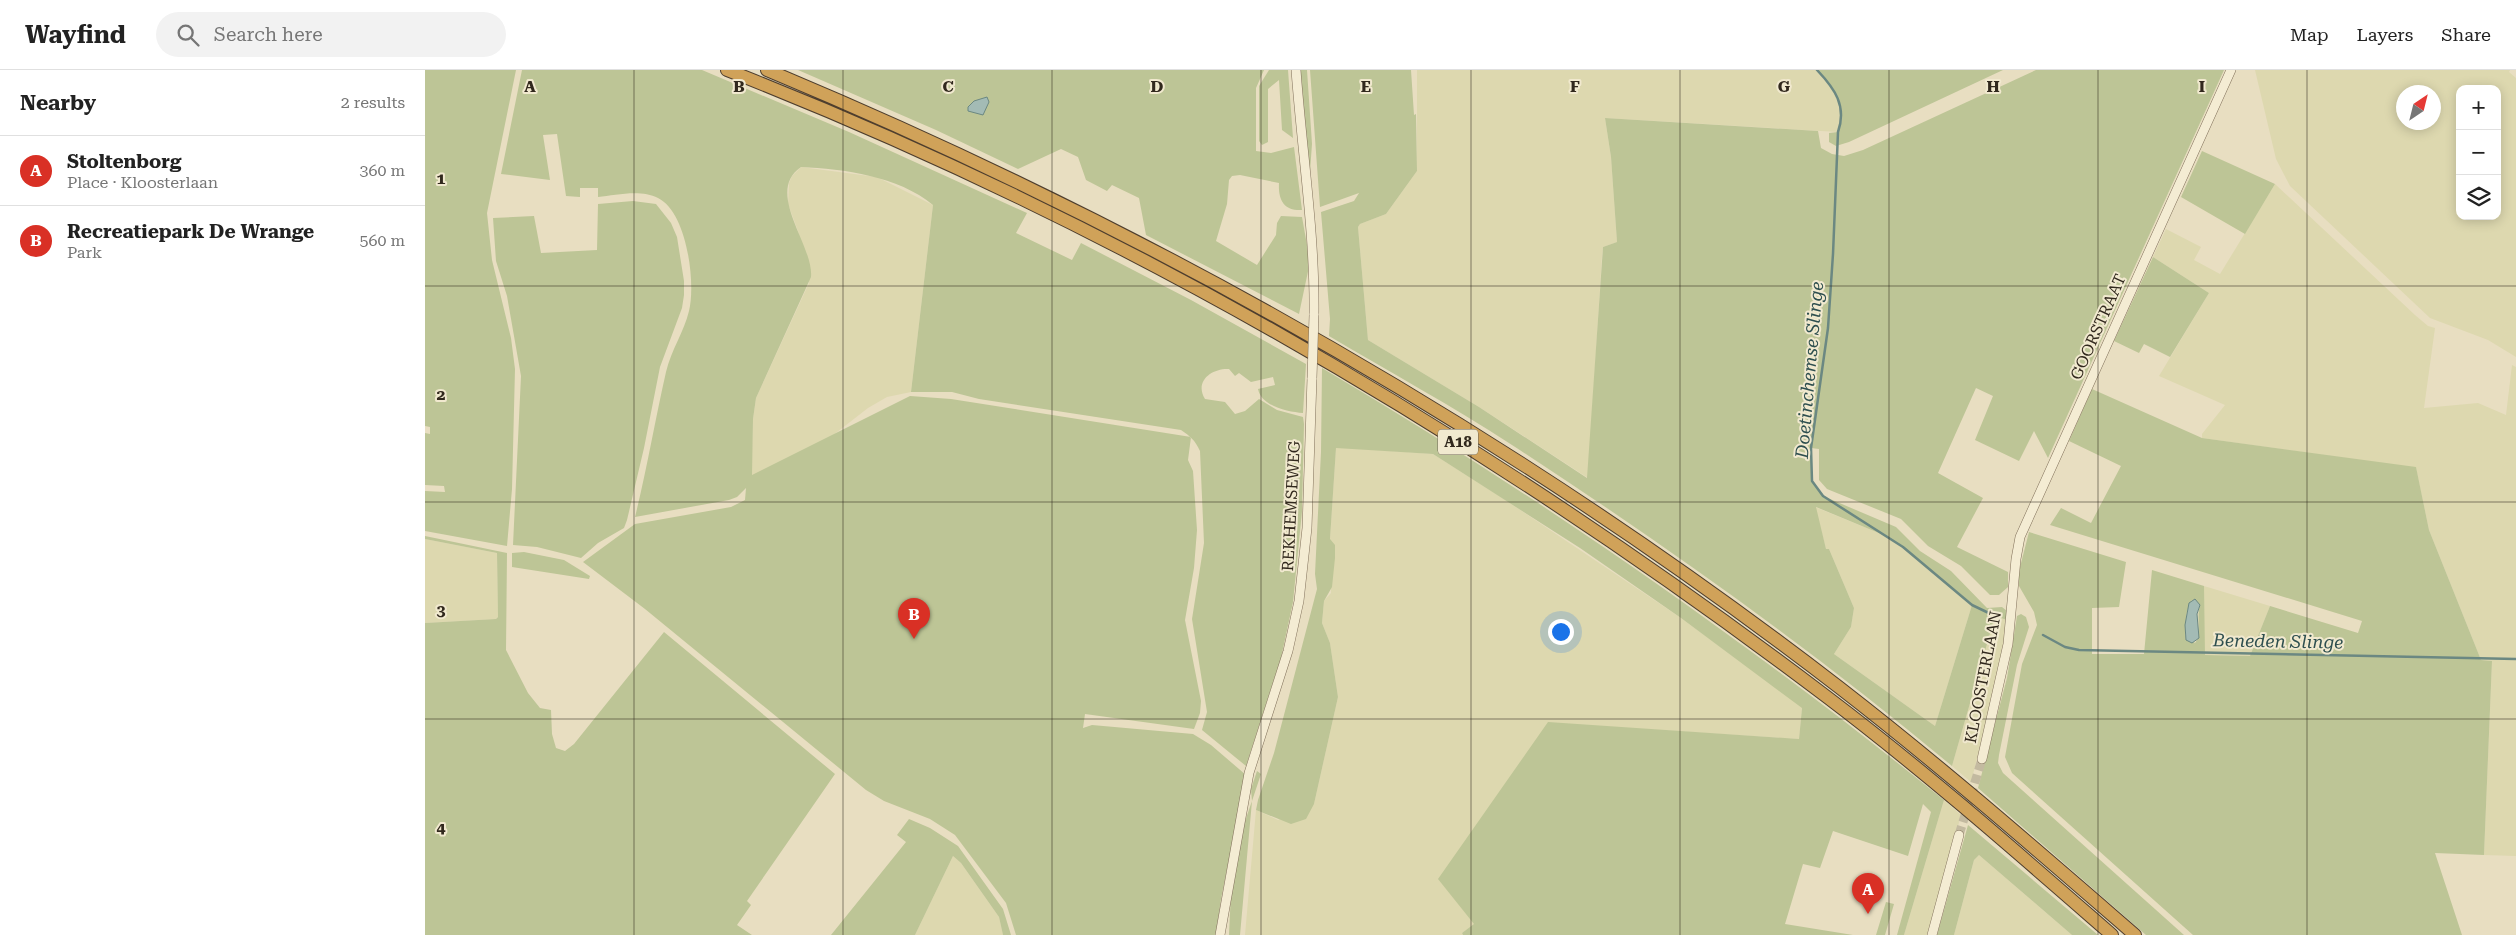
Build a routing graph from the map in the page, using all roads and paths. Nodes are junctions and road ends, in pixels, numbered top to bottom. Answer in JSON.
{"nodes":[{"id":1,"x":727,"y":70,"type":"edge"},
{"id":2,"x":767,"y":70,"type":"edge"},
{"id":3,"x":1296,"y":70,"type":"edge"},
{"id":4,"x":2231,"y":70,"type":"edge"},
{"id":5,"x":2013,"y":602,"type":"joint"},
{"id":6,"x":1982,"y":759,"type":"tunnel mouth"},
{"id":7,"x":1959,"y":835,"type":"tunnel mouth"},
{"id":8,"x":1220,"y":935,"type":"edge"},
{"id":9,"x":1932,"y":935,"type":"edge"},
{"id":10,"x":2112,"y":935,"type":"edge"},
{"id":11,"x":2135,"y":935,"type":"edge"}],
"edges":[{"from":1,"to":10,"type":"highway","number":"A18"},
{"from":2,"to":11,"type":"highway","number":"A18"},
{"from":3,"to":8,"type":"street","name":"REKHEMSEWEG","bridge":true},
{"from":4,"to":5,"type":"street","name":"GOORSTRAAT"},
{"from":5,"to":6,"type":"street","name":"KLOOSTERLAAN"},
{"from":7,"to":9,"type":"street"}]}
